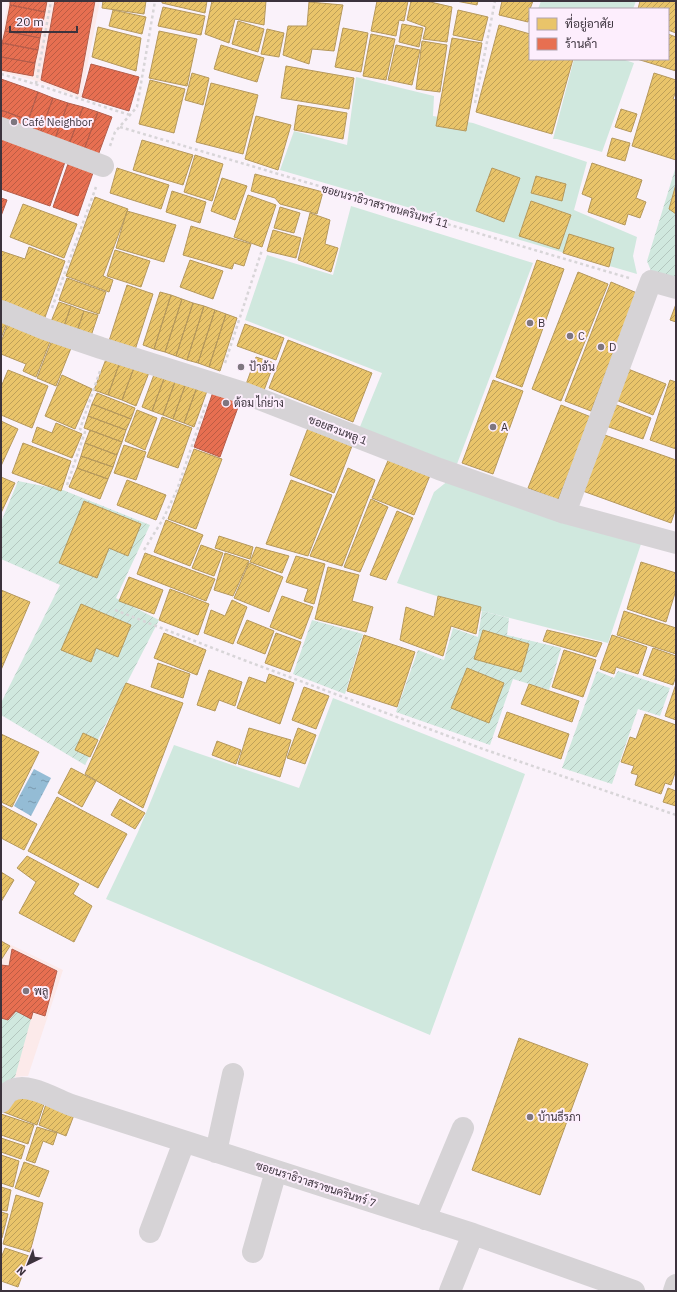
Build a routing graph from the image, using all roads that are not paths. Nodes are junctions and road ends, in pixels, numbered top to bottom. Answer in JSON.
{"nodes":[{"id":1,"x":1,"y":128,"type":"edge"},
{"id":2,"x":103,"y":166,"type":"dead end"},
{"id":3,"x":676,"y":288,"type":"edge"},
{"id":4,"x":1,"y":311,"type":"edge"},
{"id":5,"x":565,"y":512,"type":"junction"},
{"id":6,"x":676,"y":543,"type":"edge"},
{"id":7,"x":233,"y":1074,"type":"dead end"},
{"id":8,"x":1,"y":1102,"type":"edge"},
{"id":9,"x":463,"y":1128,"type":"dead end"},
{"id":10,"x":184,"y":1142,"type":"junction"},
{"id":11,"x":216,"y":1152,"type":"junction"},
{"id":12,"x":276,"y":1171,"type":"junction"},
{"id":13,"x":425,"y":1219,"type":"junction"},
{"id":14,"x":150,"y":1232,"type":"dead end"},
{"id":15,"x":473,"y":1234,"type":"junction"},
{"id":16,"x":253,"y":1252,"type":"dead end"},
{"id":17,"x":676,"y":1285,"type":"edge"},
{"id":18,"x":450,"y":1291,"type":"edge"},
{"id":19,"x":634,"y":1291,"type":"edge"},
{"id":20,"x":674,"y":1291,"type":"edge"}],
"edges":[{"from":1,"to":2,"type":"street"},
{"from":3,"to":5,"type":"street"},
{"from":4,"to":5,"type":"street","name":"ซอยสวนพลู 1"},
{"from":5,"to":6,"type":"street","name":"ซอยสวนพลู 1"},
{"from":7,"to":11,"type":"street"},
{"from":8,"to":10,"type":"street","name":"ซอยนราธิวาสราชนครินทร์ 7"},
{"from":9,"to":13,"type":"street"},
{"from":10,"to":11,"type":"street","name":"ซอยนราธิวาสราชนครินทร์ 7"},
{"from":10,"to":14,"type":"street"},
{"from":11,"to":12,"type":"street","name":"ซอยนราธิวาสราชนครินทร์ 7"},
{"from":12,"to":13,"type":"street","name":"ซอยนราธิวาสราชนครินทร์ 7"},
{"from":12,"to":16,"type":"street"},
{"from":13,"to":15,"type":"street","name":"ซอยนราธิวาสราชนครินทร์ 7"},
{"from":15,"to":18,"type":"street"},
{"from":15,"to":19,"type":"street","name":"ซอยนราธิวาสราชนครินทร์ 7"},
{"from":17,"to":20,"type":"street"}]}
